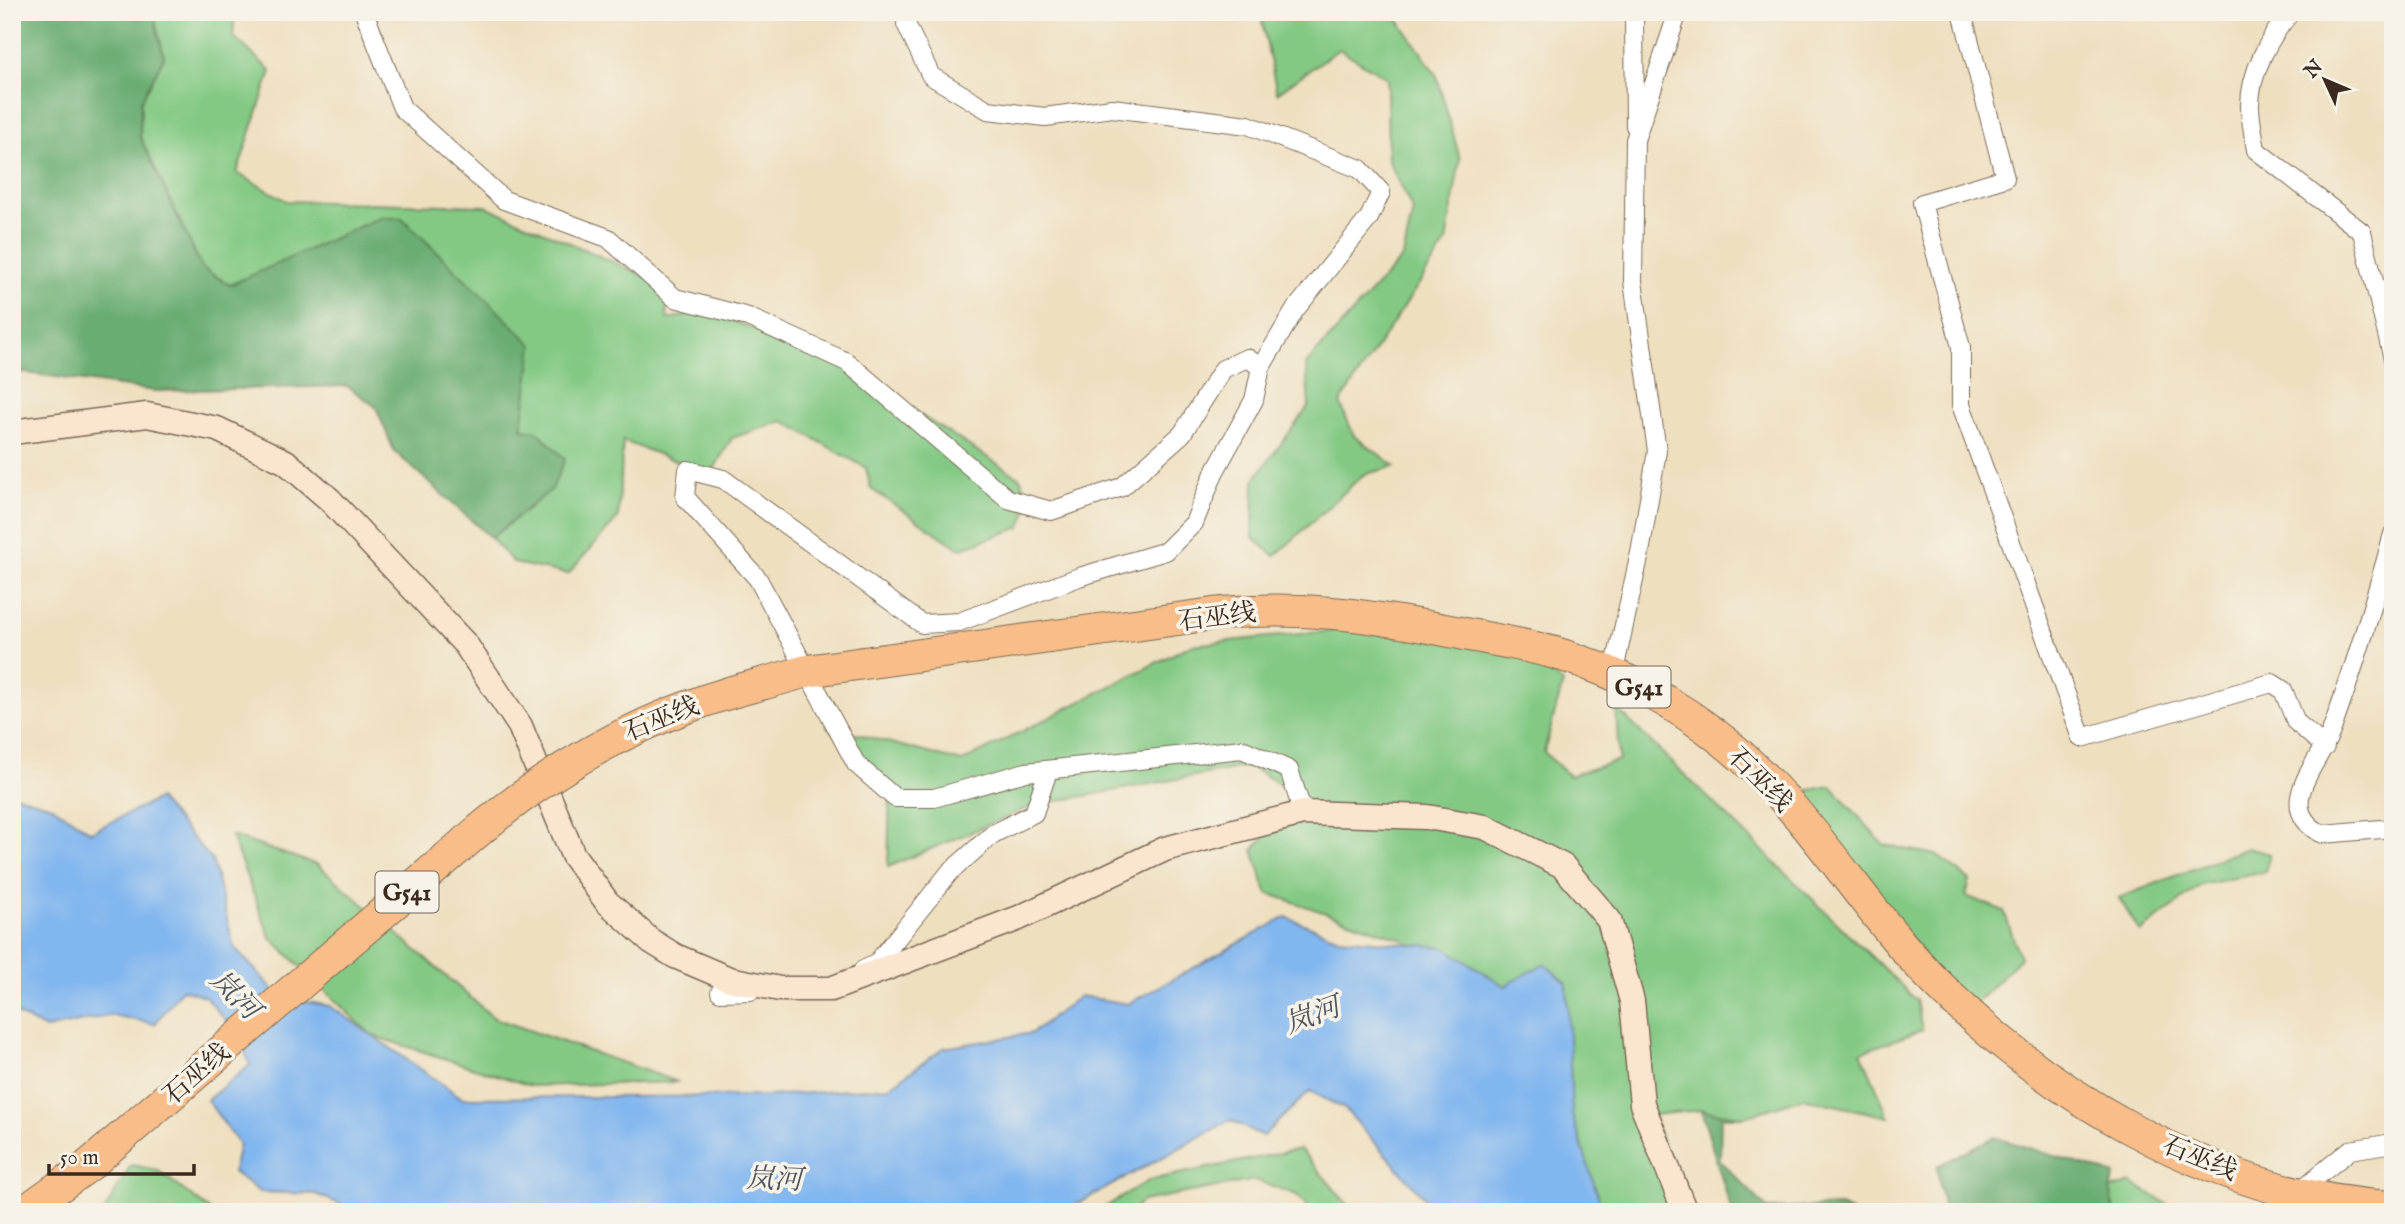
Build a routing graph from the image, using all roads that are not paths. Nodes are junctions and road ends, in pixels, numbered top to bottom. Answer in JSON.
{"nodes":[{"id":1,"x":364,"y":12,"type":"edge"},
{"id":2,"x":908,"y":12,"type":"edge"},
{"id":3,"x":1634,"y":12,"type":"edge"},
{"id":4,"x":1678,"y":12,"type":"edge"},
{"id":5,"x":1962,"y":12,"type":"edge"},
{"id":6,"x":2284,"y":15,"type":"edge"},
{"id":7,"x":1635,"y":140,"type":"junction"},
{"id":8,"x":2393,"y":359,"type":"edge"},
{"id":9,"x":1261,"y":367,"type":"junction"},
{"id":10,"x":14,"y":432,"type":"edge"},
{"id":11,"x":2393,"y":534,"type":"edge"},
{"id":12,"x":807,"y":671,"type":"junction"},
{"id":13,"x":1613,"y":675,"type":"junction"},
{"id":14,"x":2325,"y":747,"type":"junction"},
{"id":15,"x":1048,"y":771,"type":"junction"},
{"id":16,"x":1303,"y":813,"type":"junction"},
{"id":17,"x":2393,"y":828,"type":"edge"},
{"id":18,"x":720,"y":992,"type":"dead end"},
{"id":19,"x":2393,"y":1143,"type":"edge"},
{"id":20,"x":2298,"y":1192,"type":"junction"},
{"id":21,"x":2393,"y":1207,"type":"edge"},
{"id":22,"x":24,"y":1212,"type":"edge"},
{"id":23,"x":1685,"y":1212,"type":"edge"}],
"edges":[{"from":1,"to":9,"type":"street"},
{"from":2,"to":9,"type":"street"},
{"from":3,"to":7,"type":"street"},
{"from":4,"to":7,"type":"street"},
{"from":5,"to":14,"type":"street"},
{"from":6,"to":8,"type":"street"},
{"from":7,"to":13,"type":"street"},
{"from":9,"to":12,"type":"street"},
{"from":10,"to":16,"type":"street"},
{"from":11,"to":14,"type":"street"},
{"from":12,"to":13,"type":"highway","name":"石巫线","number":"G541"},
{"from":12,"to":15,"type":"street"},
{"from":12,"to":22,"type":"highway","name":"石巫线","number":"G541","bridge":true},
{"from":13,"to":20,"type":"highway","name":"石巫线","number":"G541"},
{"from":14,"to":17,"type":"street"},
{"from":15,"to":16,"type":"street"},
{"from":15,"to":18,"type":"street"},
{"from":16,"to":23,"type":"street"},
{"from":19,"to":20,"type":"street"},
{"from":20,"to":21,"type":"highway","name":"石巫线","number":"G541"}]}
